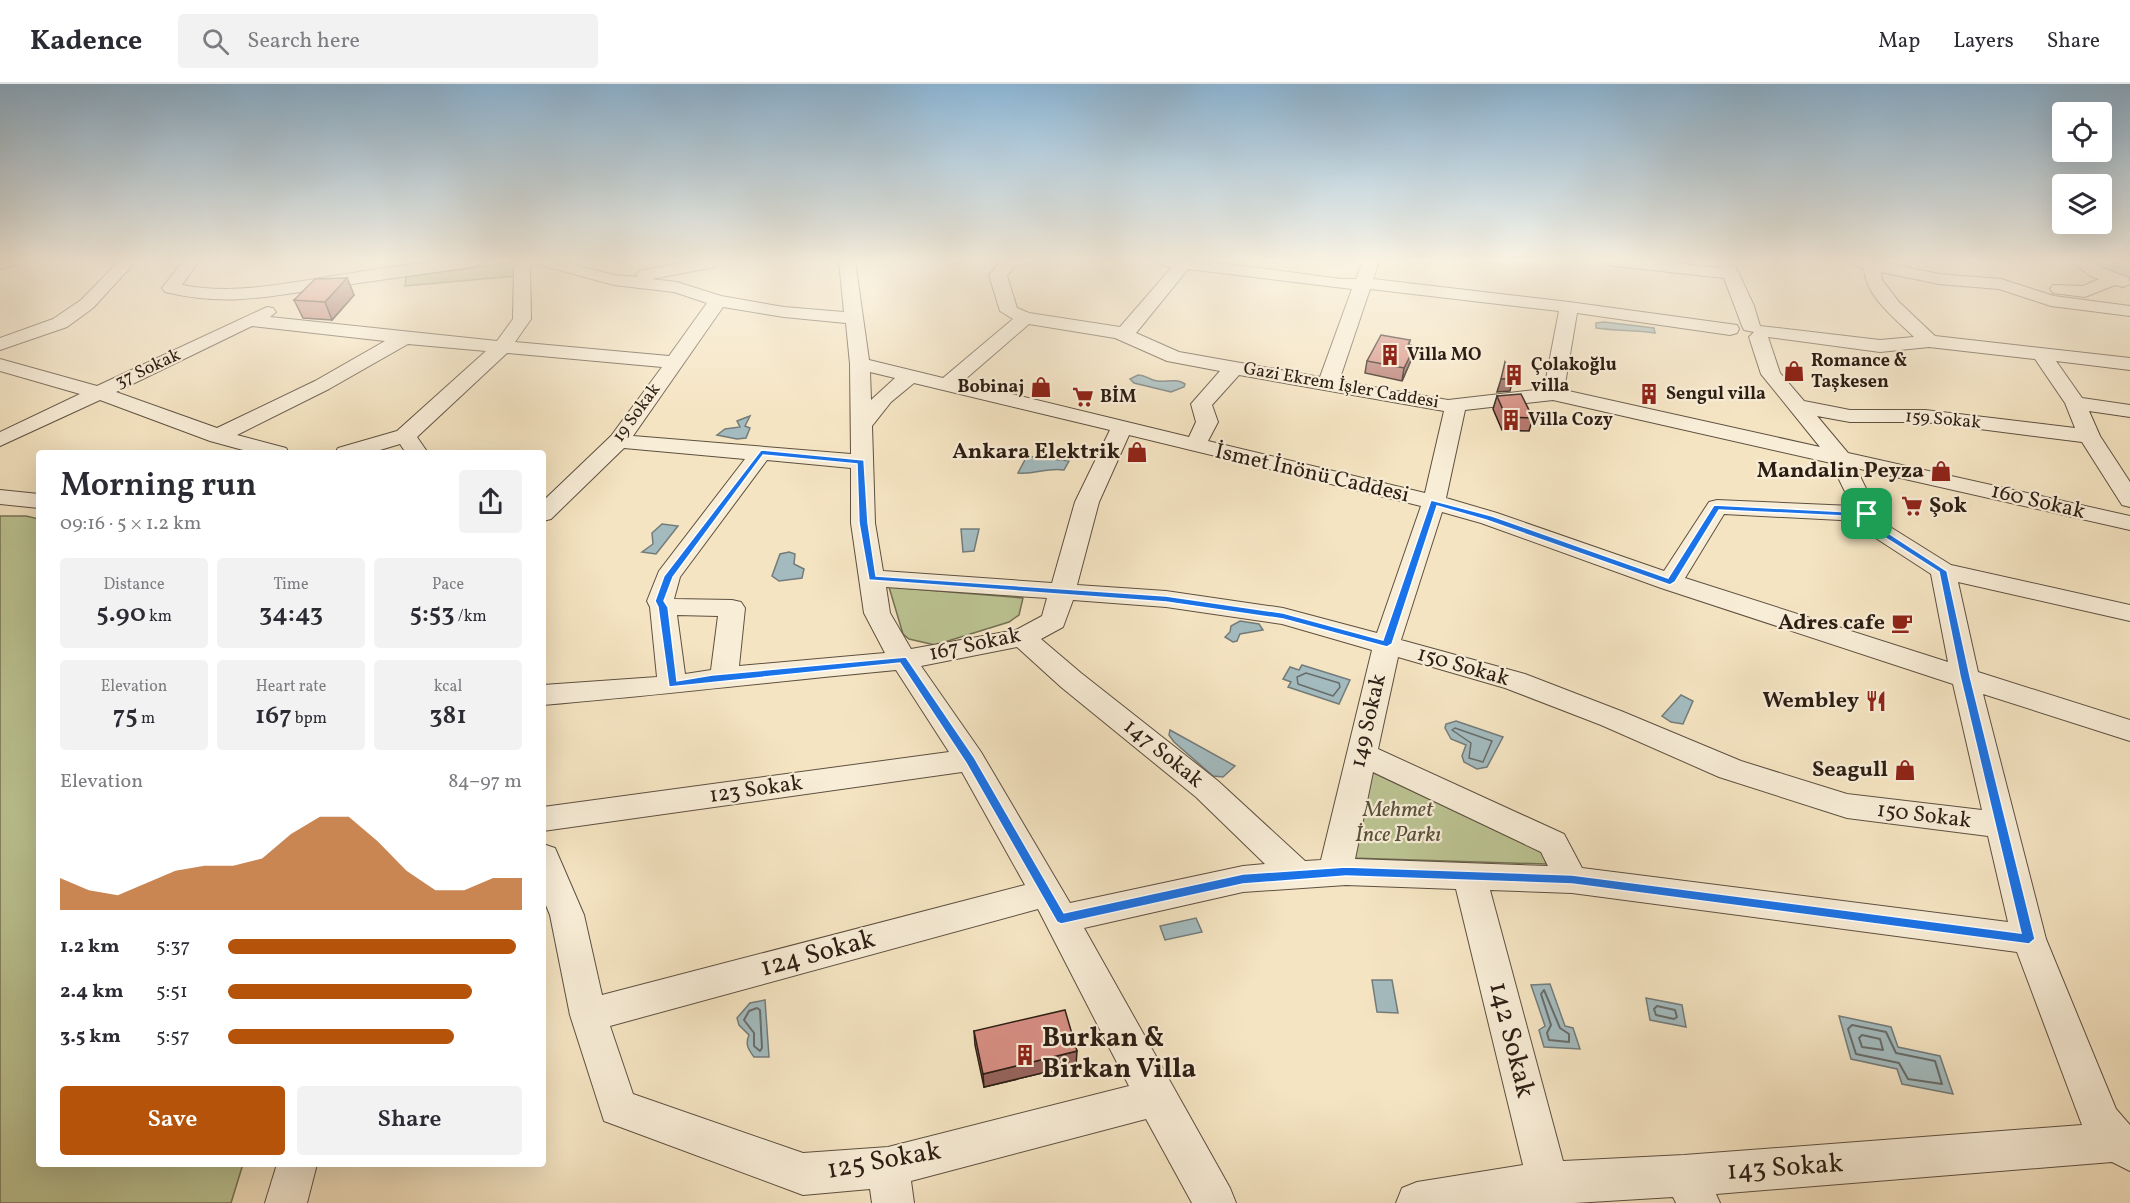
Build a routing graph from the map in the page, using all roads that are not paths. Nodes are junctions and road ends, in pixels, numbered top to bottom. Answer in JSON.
{"nodes":[{"id":1,"x":74,"y":313,"type":"edge"},
{"id":2,"x":265,"y":313,"type":"edge"},
{"id":3,"x":522,"y":313,"type":"edge"},
{"id":4,"x":709,"y":313,"type":"edge"},
{"id":5,"x":798,"y":313,"type":"edge"},
{"id":6,"x":854,"y":313,"type":"edge"},
{"id":7,"x":1014,"y":313,"type":"edge"},
{"id":8,"x":1140,"y":313,"type":"edge"},
{"id":9,"x":1352,"y":313,"type":"edge"},
{"id":10,"x":1568,"y":313,"type":"edge"},
{"id":11,"x":1615,"y":313,"type":"edge"},
{"id":12,"x":1749,"y":313,"type":"edge"},
{"id":13,"x":1901,"y":313,"type":"edge"},
{"id":14,"x":855,"y":318,"type":"junction"},
{"id":15,"x":1025,"y":318,"type":"junction"},
{"id":16,"x":253,"y":321,"type":"junction"},
{"id":17,"x":1757,"y":331,"type":"junction"},
{"id":18,"x":1124,"y":335,"type":"junction"},
{"id":19,"x":405,"y":338,"type":"junction"},
{"id":20,"x":1929,"y":340,"type":"junction"},
{"id":21,"x":0,"y":344,"type":"edge"},
{"id":22,"x":503,"y":346,"type":"junction"},
{"id":23,"x":2040,"y":352,"type":"junction"},
{"id":24,"x":673,"y":363,"type":"junction"},
{"id":25,"x":860,"y":364,"type":"junction"},
{"id":26,"x":2130,"y":364,"type":"edge"},
{"id":27,"x":0,"y":365,"type":"edge"},
{"id":28,"x":1235,"y":367,"type":"junction"},
{"id":29,"x":909,"y":377,"type":"junction"},
{"id":30,"x":1328,"y":384,"type":"junction"},
{"id":31,"x":946,"y":386,"type":"junction"},
{"id":32,"x":97,"y":392,"type":"junction"},
{"id":33,"x":1553,"y":394,"type":"junction"},
{"id":34,"x":2075,"y":403,"type":"junction"},
{"id":35,"x":1455,"y":405,"type":"junction"},
{"id":36,"x":1797,"y":406,"type":"junction"},
{"id":37,"x":2130,"y":411,"type":"edge"},
{"id":38,"x":861,"y":425,"type":"junction"},
{"id":39,"x":1122,"y":426,"type":"junction"},
{"id":40,"x":218,"y":436,"type":"junction"},
{"id":41,"x":2089,"y":436,"type":"junction"},
{"id":42,"x":0,"y":440,"type":"edge"},
{"id":43,"x":619,"y":441,"type":"junction"},
{"id":44,"x":411,"y":445,"type":"edge"},
{"id":45,"x":1195,"y":446,"type":"junction"},
{"id":46,"x":267,"y":450,"type":"edge"},
{"id":47,"x":370,"y":450,"type":"edge"},
{"id":48,"x":761,"y":453,"type":"junction"},
{"id":49,"x":1840,"y":458,"type":"junction"},
{"id":50,"x":861,"y":462,"type":"junction"},
{"id":51,"x":2125,"y":481,"type":"edge"},
{"id":52,"x":0,"y":497,"type":"edge"},
{"id":53,"x":2130,"y":500,"type":"edge"},
{"id":54,"x":36,"y":501,"type":"edge"},
{"id":55,"x":1434,"y":502,"type":"junction"},
{"id":56,"x":546,"y":511,"type":"edge"},
{"id":57,"x":1867,"y":514,"type":"junction"},
{"id":58,"x":2130,"y":523,"type":"edge"},
{"id":59,"x":1943,"y":571,"type":"junction"},
{"id":60,"x":872,"y":578,"type":"junction"},
{"id":61,"x":1670,"y":582,"type":"junction"},
{"id":62,"x":1064,"y":592,"type":"junction"},
{"id":63,"x":663,"y":607,"type":"junction"},
{"id":64,"x":2130,"y":613,"type":"edge"},
{"id":65,"x":1023,"y":638,"type":"junction"},
{"id":66,"x":1387,"y":644,"type":"junction"},
{"id":67,"x":903,"y":660,"type":"junction"},
{"id":68,"x":1965,"y":676,"type":"junction"},
{"id":69,"x":724,"y":677,"type":"junction"},
{"id":70,"x":672,"y":685,"type":"junction"},
{"id":71,"x":546,"y":695,"type":"edge"},
{"id":72,"x":2130,"y":731,"type":"edge"},
{"id":73,"x":1361,"y":754,"type":"junction"},
{"id":74,"x":970,"y":760,"type":"junction"},
{"id":75,"x":546,"y":819,"type":"edge"},
{"id":76,"x":2001,"y":825,"type":"junction"},
{"id":77,"x":546,"y":864,"type":"edge"},
{"id":78,"x":1335,"y":873,"type":"junction"},
{"id":79,"x":1298,"y":875,"type":"junction"},
{"id":80,"x":1469,"y":876,"type":"junction"},
{"id":81,"x":1572,"y":880,"type":"junction"},
{"id":82,"x":1054,"y":906,"type":"junction"},
{"id":83,"x":2029,"y":939,"type":"junction"},
{"id":84,"x":588,"y":1015,"type":"junction"},
{"id":85,"x":1156,"y":1098,"type":"junction"},
{"id":86,"x":2124,"y":1147,"type":"edge"},
{"id":87,"x":296,"y":1167,"type":"edge"},
{"id":88,"x":891,"y":1185,"type":"edge"},
{"id":89,"x":1692,"y":1190,"type":"edge"},
{"id":90,"x":1550,"y":1193,"type":"edge"},
{"id":91,"x":286,"y":1203,"type":"edge"},
{"id":92,"x":1215,"y":1203,"type":"edge"},
{"id":93,"x":1417,"y":1203,"type":"edge"}],
"edges":[{"from":1,"to":21,"type":"street"},
{"from":2,"to":16,"type":"street","name":"37 Sokak"},
{"from":3,"to":22,"type":"street"},
{"from":4,"to":24,"type":"street","name":"19 Sokak"},
{"from":5,"to":14,"type":"street"},
{"from":6,"to":14,"type":"street"},
{"from":7,"to":15,"type":"street"},
{"from":8,"to":18,"type":"street"},
{"from":9,"to":30,"type":"street"},
{"from":10,"to":33,"type":"street"},
{"from":11,"to":17,"type":"street"},
{"from":12,"to":17,"type":"street"},
{"from":13,"to":20,"type":"street"},
{"from":14,"to":25,"type":"street"},
{"from":15,"to":18,"type":"street","name":"Gazi Ekrem İşler Caddesi"},
{"from":15,"to":31,"type":"street"},
{"from":16,"to":19,"type":"street"},
{"from":16,"to":32,"type":"street","name":"37 Sokak"},
{"from":17,"to":20,"type":"street"},
{"from":17,"to":36,"type":"street"},
{"from":18,"to":28,"type":"street","name":"Gazi Ekrem İşler Caddesi"},
{"from":19,"to":22,"type":"street"},
{"from":19,"to":40,"type":"street"},
{"from":20,"to":23,"type":"street"},
{"from":22,"to":24,"type":"street"},
{"from":22,"to":44,"type":"street"},
{"from":23,"to":26,"type":"street"},
{"from":23,"to":34,"type":"street"},
{"from":24,"to":43,"type":"street","name":"19 Sokak"},
{"from":25,"to":29,"type":"street","name":"İsmet İnönü Caddesi"},
{"from":25,"to":38,"type":"street"},
{"from":27,"to":32,"type":"street"},
{"from":28,"to":30,"type":"street","name":"Gazi Ekrem İşler Caddesi"},
{"from":28,"to":45,"type":"street"},
{"from":29,"to":31,"type":"street","name":"İsmet İnönü Caddesi"},
{"from":29,"to":38,"type":"street"},
{"from":30,"to":35,"type":"street","name":"Gazi Ekrem İşler Caddesi"},
{"from":31,"to":39,"type":"street","name":"İsmet İnönü Caddesi"},
{"from":32,"to":40,"type":"street"},
{"from":32,"to":42,"type":"street","name":"37 Sokak"},
{"from":33,"to":35,"type":"street","name":"Gazi Ekrem İşler Caddesi"},
{"from":33,"to":49,"type":"street","name":"Gazi Ekrem İşler Caddesi"},
{"from":34,"to":37,"type":"street"},
{"from":34,"to":41,"type":"street"},
{"from":35,"to":55,"type":"street","name":"149 Sokak"},
{"from":36,"to":41,"type":"street","name":"159 Sokak"},
{"from":36,"to":49,"type":"street"},
{"from":38,"to":50,"type":"street"},
{"from":39,"to":45,"type":"street","name":"İsmet İnönü Caddesi"},
{"from":39,"to":62,"type":"street","name":"167 Sokak"},
{"from":40,"to":46,"type":"street"},
{"from":41,"to":51,"type":"street"},
{"from":43,"to":48,"type":"street"},
{"from":43,"to":56,"type":"street","name":"19 Sokak"},
{"from":44,"to":47,"type":"street"},
{"from":45,"to":55,"type":"street","name":"İsmet İnönü Caddesi"},
{"from":48,"to":50,"type":"street"},
{"from":48,"to":63,"type":"street"},
{"from":49,"to":57,"type":"street"},
{"from":49,"to":58,"type":"street","name":"160 Sokak"},
{"from":50,"to":60,"type":"street"},
{"from":51,"to":53,"type":"street"},
{"from":52,"to":54,"type":"street"},
{"from":55,"to":61,"type":"street","name":"İsmet İnönü Caddesi"},
{"from":55,"to":66,"type":"street","name":"149 Sokak"},
{"from":57,"to":59,"type":"street"},
{"from":57,"to":61,"type":"street"},
{"from":59,"to":64,"type":"street"},
{"from":59,"to":68,"type":"street"},
{"from":60,"to":62,"type":"street","name":"150 Sokak"},
{"from":60,"to":67,"type":"street"},
{"from":61,"to":68,"type":"street","name":"İsmet İnönü Caddesi"},
{"from":62,"to":65,"type":"street","name":"167 Sokak"},
{"from":62,"to":66,"type":"street","name":"150 Sokak"},
{"from":63,"to":69,"type":"street"},
{"from":63,"to":70,"type":"street"},
{"from":65,"to":67,"type":"street","name":"167 Sokak"},
{"from":65,"to":79,"type":"street","name":"147 Sokak"},
{"from":66,"to":73,"type":"street","name":"149 Sokak"},
{"from":66,"to":76,"type":"street","name":"150 Sokak"},
{"from":67,"to":69,"type":"street","name":"167 Sokak"},
{"from":67,"to":74,"type":"street"},
{"from":68,"to":72,"type":"street","name":"İsmet İnönü Caddesi"},
{"from":68,"to":76,"type":"street"},
{"from":69,"to":70,"type":"street","name":"167 Sokak"},
{"from":70,"to":71,"type":"street","name":"167 Sokak"},
{"from":73,"to":78,"type":"street","name":"149 Sokak"},
{"from":73,"to":81,"type":"street"},
{"from":74,"to":75,"type":"street","name":"123 Sokak"},
{"from":74,"to":82,"type":"street"},
{"from":76,"to":83,"type":"street"},
{"from":77,"to":84,"type":"street"},
{"from":78,"to":79,"type":"street","name":"124 Sokak"},
{"from":78,"to":80,"type":"street","name":"124 Sokak"},
{"from":79,"to":82,"type":"street","name":"124 Sokak"},
{"from":80,"to":81,"type":"street","name":"124 Sokak"},
{"from":80,"to":90,"type":"street","name":"142 Sokak"},
{"from":81,"to":83,"type":"street","name":"124 Sokak"},
{"from":82,"to":84,"type":"street","name":"124 Sokak"},
{"from":82,"to":85,"type":"street"},
{"from":83,"to":86,"type":"street"},
{"from":84,"to":88,"type":"street","name":"125 Sokak"},
{"from":85,"to":88,"type":"street","name":"125 Sokak"},
{"from":85,"to":92,"type":"street"},
{"from":86,"to":89,"type":"street","name":"143 Sokak"},
{"from":87,"to":91,"type":"street"},
{"from":89,"to":90,"type":"street","name":"143 Sokak"},
{"from":90,"to":93,"type":"street","name":"143 Sokak"}]}
